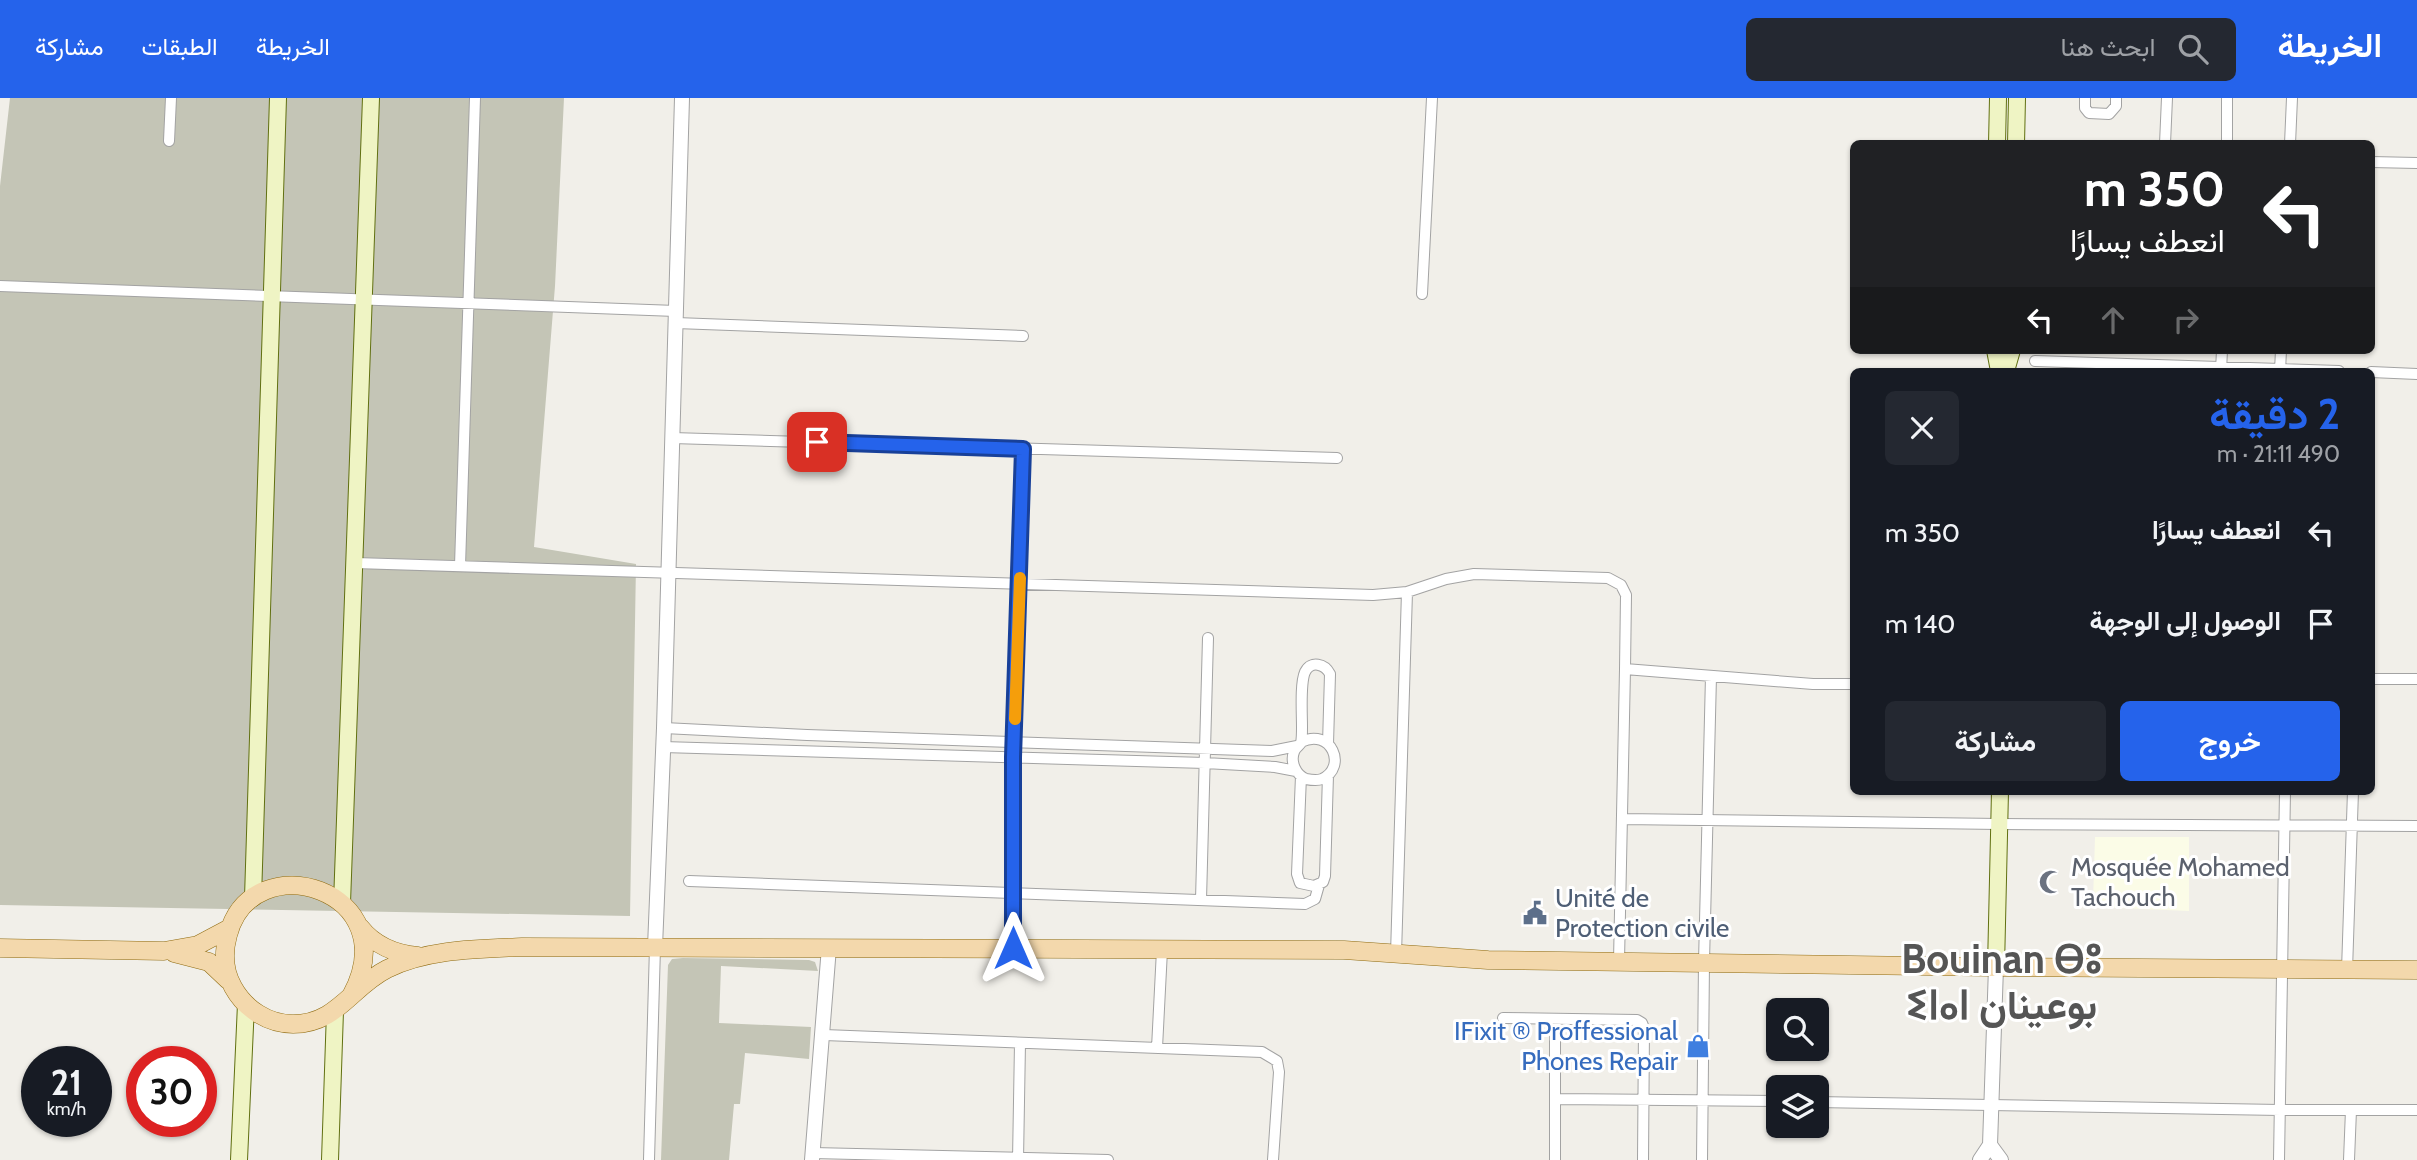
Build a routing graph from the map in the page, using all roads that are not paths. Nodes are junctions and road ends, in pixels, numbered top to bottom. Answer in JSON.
{"nodes":[{"id":1,"x":171,"y":98,"type":"edge"},
{"id":2,"x":278,"y":98,"type":"edge"},
{"id":3,"x":370,"y":98,"type":"edge"},
{"id":4,"x":475,"y":98,"type":"edge"},
{"id":5,"x":681,"y":98,"type":"edge"},
{"id":6,"x":1432,"y":98,"type":"edge"},
{"id":7,"x":1998,"y":98,"type":"edge"},
{"id":8,"x":2017,"y":98,"type":"edge"},
{"id":9,"x":2085,"y":98,"type":"edge"},
{"id":10,"x":2116,"y":98,"type":"edge"},
{"id":11,"x":2167,"y":98,"type":"edge"},
{"id":12,"x":2227,"y":98,"type":"edge"},
{"id":13,"x":2292,"y":98,"type":"edge"},
{"id":14,"x":1997,"y":140,"type":"edge"},
{"id":15,"x":2016,"y":140,"type":"edge"},
{"id":16,"x":2165,"y":140,"type":"edge"},
{"id":17,"x":2227,"y":140,"type":"edge"},
{"id":18,"x":2290,"y":140,"type":"edge"},
{"id":19,"x":169,"y":141,"type":"dead end"},
{"id":20,"x":2375,"y":162,"type":"edge"},
{"id":21,"x":2417,"y":163,"type":"edge"},
{"id":22,"x":0,"y":286,"type":"edge"},
{"id":23,"x":1422,"y":294,"type":"dead end"},
{"id":24,"x":272,"y":296,"type":"junction"},
{"id":25,"x":364,"y":299,"type":"junction"},
{"id":26,"x":468,"y":303,"type":"junction"},
{"id":27,"x":676,"y":317,"type":"junction"},
{"id":28,"x":1023,"y":336,"type":"dead end"},
{"id":29,"x":2035,"y":361,"type":"dead end"},
{"id":30,"x":2198,"y":368,"type":"edge"},
{"id":31,"x":2375,"y":372,"type":"edge"},
{"id":32,"x":2417,"y":374,"type":"edge"},
{"id":33,"x":673,"y":438,"type":"junction"},
{"id":34,"x":1023,"y":449,"type":"junction"},
{"id":35,"x":1337,"y":458,"type":"dead end"},
{"id":36,"x":355,"y":563,"type":"junction"},
{"id":37,"x":460,"y":566,"type":"junction"},
{"id":38,"x":668,"y":572,"type":"junction"},
{"id":39,"x":1020,"y":583,"type":"junction"},
{"id":40,"x":1407,"y":592,"type":"junction"},
{"id":41,"x":1208,"y":638,"type":"dead end"},
{"id":42,"x":1625,"y":669,"type":"junction"},
{"id":43,"x":1711,"y":676,"type":"junction"},
{"id":44,"x":2375,"y":679,"type":"edge"},
{"id":45,"x":2417,"y":679,"type":"edge"},
{"id":46,"x":1850,"y":684,"type":"edge"},
{"id":47,"x":664,"y":728,"type":"junction"},
{"id":48,"x":807,"y":735,"type":"junction"},
{"id":49,"x":1014,"y":742,"type":"junction"},
{"id":50,"x":1299,"y":744,"type":"junction"},
{"id":51,"x":1328,"y":744,"type":"junction"},
{"id":52,"x":663,"y":747,"type":"junction"},
{"id":53,"x":1205,"y":748,"type":"junction"},
{"id":54,"x":806,"y":752,"type":"junction"},
{"id":55,"x":1013,"y":757,"type":"junction"},
{"id":56,"x":1205,"y":763,"type":"junction"},
{"id":57,"x":1298,"y":773,"type":"junction"},
{"id":58,"x":1328,"y":775,"type":"junction"},
{"id":59,"x":2000,"y":795,"type":"edge"},
{"id":60,"x":2285,"y":795,"type":"edge"},
{"id":61,"x":2353,"y":795,"type":"edge"},
{"id":62,"x":1622,"y":819,"type":"junction"},
{"id":63,"x":1707,"y":820,"type":"junction"},
{"id":64,"x":1999,"y":824,"type":"junction"},
{"id":65,"x":2284,"y":825,"type":"junction"},
{"id":66,"x":2352,"y":825,"type":"junction"},
{"id":67,"x":2417,"y":825,"type":"edge"},
{"id":68,"x":690,"y":881,"type":"dead end"},
{"id":69,"x":1318,"y":885,"type":"junction"},
{"id":70,"x":1013,"y":893,"type":"junction"},
{"id":71,"x":253,"y":898,"type":"junction"},
{"id":72,"x":1201,"y":900,"type":"junction"},
{"id":73,"x":342,"y":903,"type":"junction"},
{"id":74,"x":356,"y":922,"type":"junction"},
{"id":75,"x":230,"y":928,"type":"junction"},
{"id":76,"x":655,"y":947,"type":"junction"},
{"id":77,"x":830,"y":947,"type":"junction"},
{"id":78,"x":0,"y":948,"type":"edge"},
{"id":79,"x":1013,"y":948,"type":"junction"},
{"id":80,"x":1163,"y":950,"type":"junction"},
{"id":81,"x":164,"y":951,"type":"junction"},
{"id":82,"x":1396,"y":954,"type":"junction"},
{"id":83,"x":429,"y":956,"type":"junction"},
{"id":84,"x":1619,"y":961,"type":"junction"},
{"id":85,"x":1704,"y":962,"type":"junction"},
{"id":86,"x":1996,"y":967,"type":"junction"},
{"id":87,"x":2282,"y":969,"type":"junction"},
{"id":88,"x":2347,"y":970,"type":"junction"},
{"id":89,"x":2417,"y":970,"type":"edge"},
{"id":90,"x":230,"y":983,"type":"junction"},
{"id":91,"x":351,"y":996,"type":"junction"},
{"id":92,"x":246,"y":1004,"type":"junction"},
{"id":93,"x":335,"y":1011,"type":"junction"},
{"id":94,"x":1503,"y":1018,"type":"dead end"},
{"id":95,"x":1555,"y":1020,"type":"junction"},
{"id":96,"x":824,"y":1035,"type":"junction"},
{"id":97,"x":1020,"y":1043,"type":"junction"},
{"id":98,"x":1157,"y":1048,"type":"junction"},
{"id":99,"x":1556,"y":1099,"type":"junction"},
{"id":100,"x":1644,"y":1100,"type":"junction"},
{"id":101,"x":1704,"y":1100,"type":"junction"},
{"id":102,"x":1766,"y":1101,"type":"edge"},
{"id":103,"x":1829,"y":1102,"type":"edge"},
{"id":104,"x":1991,"y":1104,"type":"junction"},
{"id":105,"x":2280,"y":1110,"type":"junction"},
{"id":106,"x":2351,"y":1110,"type":"junction"},
{"id":107,"x":2417,"y":1110,"type":"edge"},
{"id":108,"x":1990,"y":1145,"type":"junction"},
{"id":109,"x":813,"y":1156,"type":"edge"},
{"id":110,"x":1018,"y":1158,"type":"edge"},
{"id":111,"x":239,"y":1160,"type":"edge"},
{"id":112,"x":330,"y":1160,"type":"edge"},
{"id":113,"x":649,"y":1160,"type":"edge"},
{"id":114,"x":1108,"y":1160,"type":"edge"},
{"id":115,"x":1273,"y":1160,"type":"edge"},
{"id":116,"x":1555,"y":1160,"type":"edge"},
{"id":117,"x":1643,"y":1160,"type":"edge"},
{"id":118,"x":1702,"y":1160,"type":"edge"},
{"id":119,"x":1980,"y":1160,"type":"edge"},
{"id":120,"x":2001,"y":1160,"type":"edge"},
{"id":121,"x":2279,"y":1160,"type":"edge"},
{"id":122,"x":2349,"y":1160,"type":"edge"}],
"edges":[{"from":1,"to":19,"type":"street"},
{"from":2,"to":24,"type":"main road"},
{"from":3,"to":25,"type":"main road"},
{"from":4,"to":26,"type":"street"},
{"from":5,"to":27,"type":"street"},
{"from":6,"to":23,"type":"street"},
{"from":7,"to":14,"type":"main road"},
{"from":8,"to":15,"type":"main road"},
{"from":9,"to":10,"type":"street"},
{"from":11,"to":16,"type":"street"},
{"from":12,"to":17,"type":"street"},
{"from":13,"to":18,"type":"street"},
{"from":20,"to":21,"type":"street"},
{"from":22,"to":24,"type":"street"},
{"from":24,"to":25,"type":"street"},
{"from":24,"to":71,"type":"main road"},
{"from":25,"to":26,"type":"street"},
{"from":25,"to":36,"type":"main road"},
{"from":26,"to":27,"type":"street"},
{"from":26,"to":37,"type":"street"},
{"from":27,"to":28,"type":"street"},
{"from":27,"to":33,"type":"street"},
{"from":29,"to":30,"type":"street"},
{"from":31,"to":32,"type":"street"},
{"from":33,"to":34,"type":"street"},
{"from":33,"to":38,"type":"street"},
{"from":34,"to":35,"type":"street"},
{"from":34,"to":39,"type":"street"},
{"from":36,"to":37,"type":"street"},
{"from":36,"to":73,"type":"main road"},
{"from":37,"to":38,"type":"street"},
{"from":38,"to":39,"type":"street"},
{"from":38,"to":47,"type":"street"},
{"from":39,"to":40,"type":"street"},
{"from":39,"to":49,"type":"street"},
{"from":40,"to":42,"type":"street"},
{"from":40,"to":82,"type":"street"},
{"from":41,"to":53,"type":"street"},
{"from":42,"to":43,"type":"street"},
{"from":42,"to":62,"type":"street"},
{"from":43,"to":46,"type":"street"},
{"from":43,"to":63,"type":"street"},
{"from":44,"to":45,"type":"street"},
{"from":47,"to":48,"type":"street"},
{"from":47,"to":52,"type":"street"},
{"from":48,"to":49,"type":"street"},
{"from":48,"to":54,"type":"street"},
{"from":49,"to":53,"type":"street"},
{"from":49,"to":55,"type":"street"},
{"from":50,"to":51,"type":"street"},
{"from":50,"to":51,"type":"street"},
{"from":50,"to":53,"type":"street"},
{"from":50,"to":57,"type":"street"},
{"from":51,"to":58,"type":"street"},
{"from":52,"to":54,"type":"street"},
{"from":52,"to":76,"type":"street"},
{"from":53,"to":56,"type":"street"},
{"from":54,"to":55,"type":"street"},
{"from":55,"to":56,"type":"street"},
{"from":55,"to":70,"type":"street"},
{"from":56,"to":57,"type":"street"},
{"from":56,"to":72,"type":"street"},
{"from":57,"to":58,"type":"street"},
{"from":57,"to":69,"type":"street"},
{"from":58,"to":69,"type":"street"},
{"from":59,"to":64,"type":"main road"},
{"from":60,"to":65,"type":"street"},
{"from":61,"to":66,"type":"street"},
{"from":62,"to":63,"type":"street"},
{"from":62,"to":84,"type":"street"},
{"from":63,"to":64,"type":"street"},
{"from":63,"to":85,"type":"street"},
{"from":64,"to":65,"type":"street"},
{"from":64,"to":86,"type":"main road"},
{"from":65,"to":66,"type":"street"},
{"from":65,"to":87,"type":"street"},
{"from":66,"to":67,"type":"street"},
{"from":66,"to":88,"type":"street"},
{"from":68,"to":70,"type":"street"},
{"from":69,"to":72,"type":"street"},
{"from":70,"to":72,"type":"street"},
{"from":70,"to":79,"type":"street"},
{"from":71,"to":73,"type":"main road"},
{"from":71,"to":75,"type":"main road"},
{"from":73,"to":74,"type":"main road"},
{"from":74,"to":83,"type":"main road"},
{"from":74,"to":91,"type":"main road"},
{"from":75,"to":81,"type":"main road"},
{"from":75,"to":90,"type":"main road"},
{"from":76,"to":77,"type":"main road"},
{"from":76,"to":83,"type":"main road"},
{"from":76,"to":113,"type":"street"},
{"from":77,"to":79,"type":"main road"},
{"from":77,"to":96,"type":"street"},
{"from":78,"to":81,"type":"main road"},
{"from":79,"to":80,"type":"main road"},
{"from":80,"to":82,"type":"main road"},
{"from":80,"to":98,"type":"street"},
{"from":81,"to":90,"type":"main road"},
{"from":82,"to":84,"type":"main road"},
{"from":83,"to":91,"type":"main road"},
{"from":84,"to":85,"type":"main road"},
{"from":85,"to":86,"type":"main road"},
{"from":85,"to":101,"type":"street"},
{"from":86,"to":87,"type":"main road"},
{"from":86,"to":104,"type":"street"},
{"from":87,"to":88,"type":"main road"},
{"from":87,"to":105,"type":"street"},
{"from":88,"to":89,"type":"main road"},
{"from":90,"to":92,"type":"main road"},
{"from":91,"to":93,"type":"main road"},
{"from":92,"to":93,"type":"main road"},
{"from":92,"to":111,"type":"main road"},
{"from":93,"to":112,"type":"main road"},
{"from":94,"to":95,"type":"street"},
{"from":95,"to":99,"type":"street"},
{"from":95,"to":100,"type":"street"},
{"from":96,"to":97,"type":"street"},
{"from":96,"to":109,"type":"street"},
{"from":97,"to":98,"type":"street"},
{"from":97,"to":110,"type":"street"},
{"from":98,"to":115,"type":"street"},
{"from":99,"to":100,"type":"street"},
{"from":99,"to":116,"type":"street"},
{"from":100,"to":101,"type":"street"},
{"from":100,"to":117,"type":"street"},
{"from":101,"to":102,"type":"street"},
{"from":101,"to":118,"type":"street"},
{"from":103,"to":104,"type":"street"},
{"from":104,"to":105,"type":"street"},
{"from":104,"to":108,"type":"street"},
{"from":105,"to":106,"type":"street"},
{"from":105,"to":121,"type":"street"},
{"from":106,"to":107,"type":"street"},
{"from":106,"to":122,"type":"street"},
{"from":108,"to":119,"type":"street"},
{"from":108,"to":120,"type":"street"},
{"from":109,"to":110,"type":"street"},
{"from":110,"to":114,"type":"street"}]}
